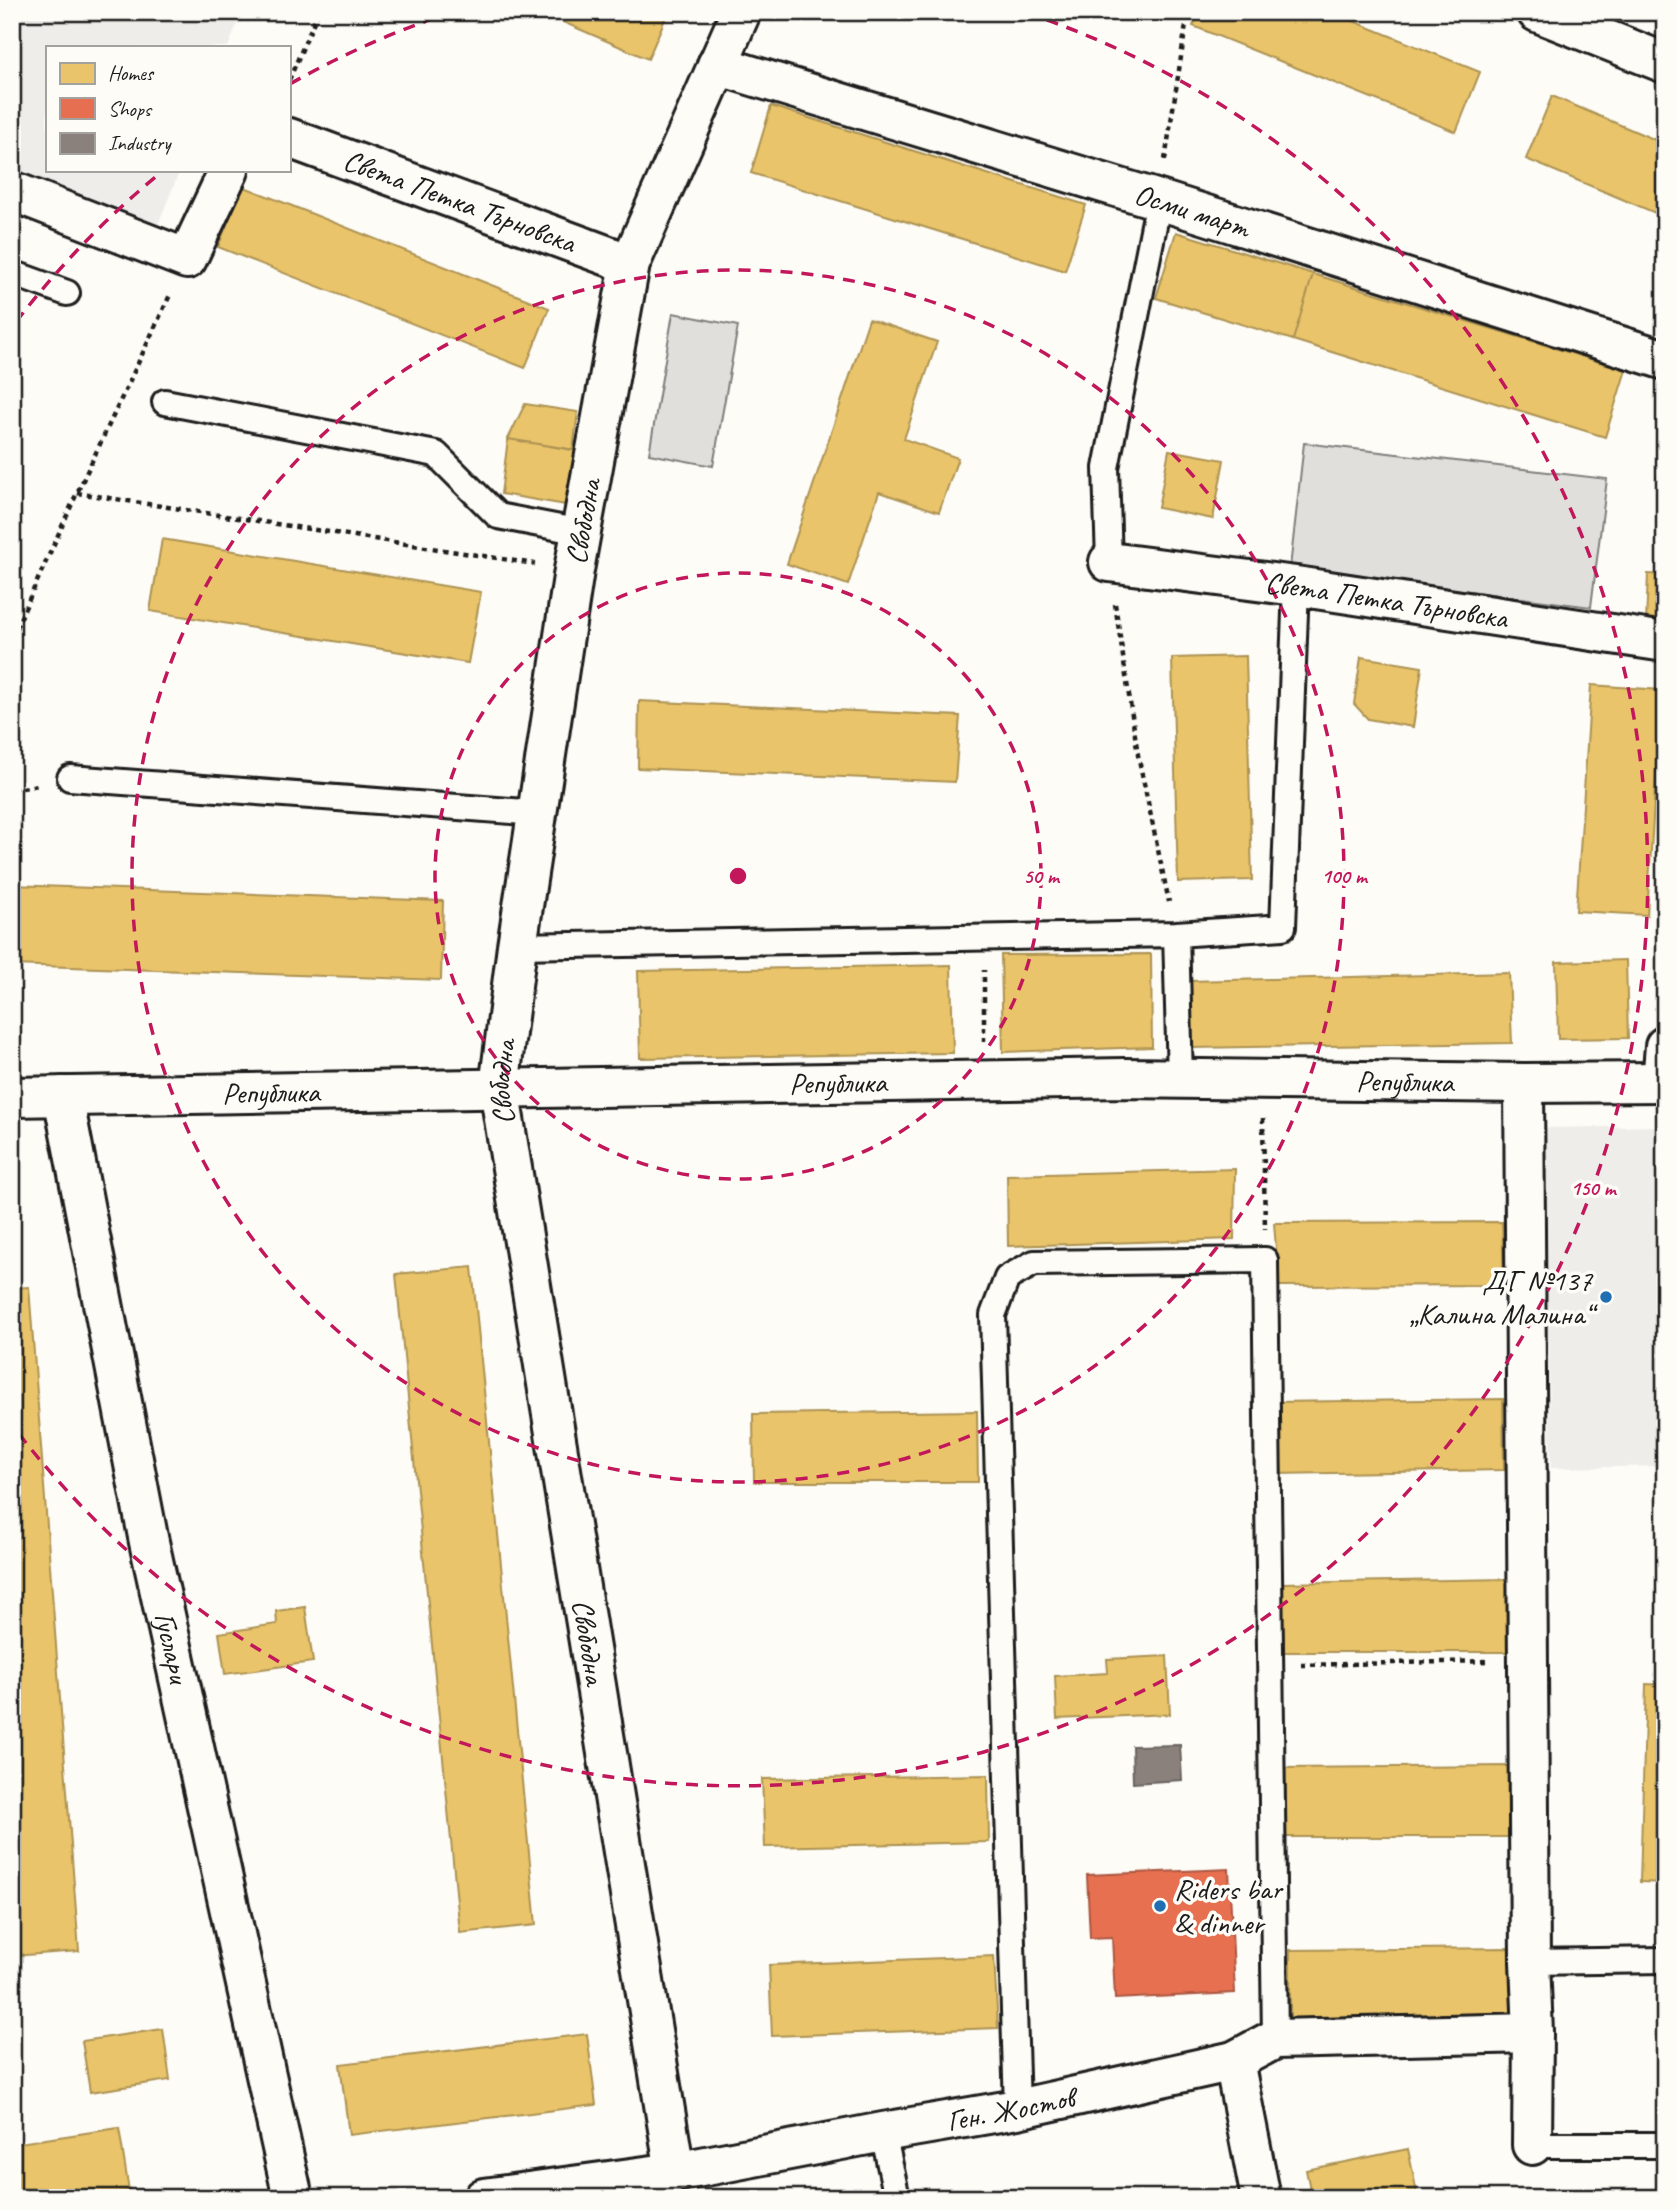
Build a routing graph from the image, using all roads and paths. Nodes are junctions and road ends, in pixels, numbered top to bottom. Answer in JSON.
{"nodes":[{"id":1,"x":318,"y":12,"type":"edge"},
{"id":2,"x":741,"y":12,"type":"edge"},
{"id":3,"x":1188,"y":12,"type":"edge"},
{"id":4,"x":1536,"y":12,"type":"edge"},
{"id":5,"x":1665,"y":63,"type":"edge"},
{"id":6,"x":717,"y":65,"type":"junction"},
{"id":7,"x":290,"y":78,"type":"edge"},
{"id":8,"x":290,"y":138,"type":"edge"},
{"id":9,"x":228,"y":172,"type":"edge"},
{"id":10,"x":12,"y":191,"type":"edge"},
{"id":11,"x":1159,"y":200,"type":"junction"},
{"id":12,"x":187,"y":259,"type":"junction"},
{"id":13,"x":630,"y":264,"type":"junction"},
{"id":14,"x":12,"y":273,"type":"edge"},
{"id":15,"x":67,"y":293,"type":"dead end"},
{"id":16,"x":1665,"y":359,"type":"edge"},
{"id":17,"x":165,"y":402,"type":"dead end"},
{"id":18,"x":77,"y":493,"type":"junction"},
{"id":19,"x":581,"y":532,"type":"junction"},
{"id":20,"x":1109,"y":562,"type":"junction"},
{"id":21,"x":574,"y":570,"type":"junction"},
{"id":22,"x":1296,"y":586,"type":"junction"},
{"id":23,"x":12,"y":637,"type":"edge"},
{"id":24,"x":1665,"y":642,"type":"edge"},
{"id":25,"x":70,"y":778,"type":"dead end"},
{"id":26,"x":538,"y":813,"type":"junction"},
{"id":27,"x":1176,"y":934,"type":"junction"},
{"id":28,"x":984,"y":938,"type":"junction"},
{"id":29,"x":517,"y":946,"type":"junction"},
{"id":30,"x":1664,"y":1070,"type":"edge"},
{"id":31,"x":1180,"y":1078,"type":"junction"},
{"id":32,"x":1263,"y":1079,"type":"junction"},
{"id":33,"x":983,"y":1080,"type":"junction"},
{"id":34,"x":1524,"y":1083,"type":"junction"},
{"id":35,"x":499,"y":1088,"type":"junction"},
{"id":36,"x":63,"y":1096,"type":"junction"},
{"id":37,"x":12,"y":1097,"type":"edge"},
{"id":38,"x":1265,"y":1260,"type":"junction"},
{"id":39,"x":1528,"y":1660,"type":"junction"},
{"id":40,"x":1270,"y":1665,"type":"junction"},
{"id":41,"x":1665,"y":1960,"type":"edge"},
{"id":42,"x":1530,"y":1962,"type":"junction"},
{"id":43,"x":1533,"y":2033,"type":"junction"},
{"id":44,"x":1275,"y":2039,"type":"junction"},
{"id":45,"x":1234,"y":2061,"type":"junction"},
{"id":46,"x":1017,"y":2109,"type":"junction"},
{"id":47,"x":883,"y":2132,"type":"junction"},
{"id":48,"x":1532,"y":2145,"type":"joint"},
{"id":49,"x":1665,"y":2146,"type":"edge"},
{"id":50,"x":675,"y":2172,"type":"junction"},
{"id":51,"x":549,"y":2193,"type":"edge"},
{"id":52,"x":292,"y":2198,"type":"edge"},
{"id":53,"x":484,"y":2198,"type":"edge"},
{"id":54,"x":897,"y":2198,"type":"edge"},
{"id":55,"x":1261,"y":2198,"type":"edge"}],
"edges":[{"from":1,"to":7,"type":"path"},
{"from":2,"to":6,"type":"street","name":"Свободна"},
{"from":3,"to":11,"type":"path"},
{"from":4,"to":5,"type":"street"},
{"from":6,"to":11,"type":"street","name":"Осми март"},
{"from":6,"to":13,"type":"street","name":"Свободна"},
{"from":8,"to":13,"type":"street","name":"Света Петка Търновска"},
{"from":9,"to":12,"type":"street"},
{"from":10,"to":12,"type":"street"},
{"from":11,"to":16,"type":"street","name":"Осми март"},
{"from":11,"to":20,"type":"lane"},
{"from":12,"to":18,"type":"path"},
{"from":13,"to":19,"type":"street","name":"Свободна"},
{"from":14,"to":15,"type":"lane"},
{"from":17,"to":19,"type":"lane"},
{"from":18,"to":21,"type":"path"},
{"from":18,"to":23,"type":"path"},
{"from":19,"to":21,"type":"street","name":"Свободна"},
{"from":20,"to":22,"type":"street","name":"Света Петка Търновска"},
{"from":20,"to":27,"type":"path"},
{"from":21,"to":26,"type":"street","name":"Свободна"},
{"from":22,"to":24,"type":"street","name":"Света Петка Търновска"},
{"from":22,"to":27,"type":"lane"},
{"from":25,"to":26,"type":"lane"},
{"from":26,"to":29,"type":"street","name":"Свободна"},
{"from":27,"to":28,"type":"lane"},
{"from":27,"to":31,"type":"lane"},
{"from":28,"to":29,"type":"lane"},
{"from":28,"to":33,"type":"path"},
{"from":29,"to":35,"type":"street","name":"Свободна"},
{"from":30,"to":34,"type":"street","name":"Република"},
{"from":31,"to":32,"type":"street","name":"Република"},
{"from":31,"to":33,"type":"street","name":"Република"},
{"from":32,"to":34,"type":"street","name":"Република"},
{"from":32,"to":38,"type":"path"},
{"from":33,"to":35,"type":"street","name":"Република"},
{"from":34,"to":39,"type":"street"},
{"from":35,"to":36,"type":"street","name":"Република"},
{"from":35,"to":50,"type":"street","name":"Свободна"},
{"from":36,"to":37,"type":"street","name":"Република"},
{"from":36,"to":52,"type":"street","name":"Гуслари"},
{"from":38,"to":40,"type":"lane"},
{"from":38,"to":46,"type":"lane"},
{"from":39,"to":40,"type":"path"},
{"from":39,"to":42,"type":"street"},
{"from":40,"to":44,"type":"lane"},
{"from":41,"to":42,"type":"lane"},
{"from":42,"to":43,"type":"street"},
{"from":43,"to":44,"type":"street","name":"Ген. Жостов"},
{"from":43,"to":48,"type":"street"},
{"from":44,"to":45,"type":"street","name":"Ген. Жостов"},
{"from":45,"to":46,"type":"street","name":"Ген. Жостов"},
{"from":45,"to":55,"type":"street"},
{"from":46,"to":47,"type":"street","name":"Ген. Жостов"},
{"from":47,"to":50,"type":"street","name":"Ген. Жостов"},
{"from":47,"to":54,"type":"lane"},
{"from":48,"to":49,"type":"lane"},
{"from":50,"to":51,"type":"street","name":"Ген. Жостов"},
{"from":51,"to":53,"type":"street","name":"Ген. Жостов"}]}
